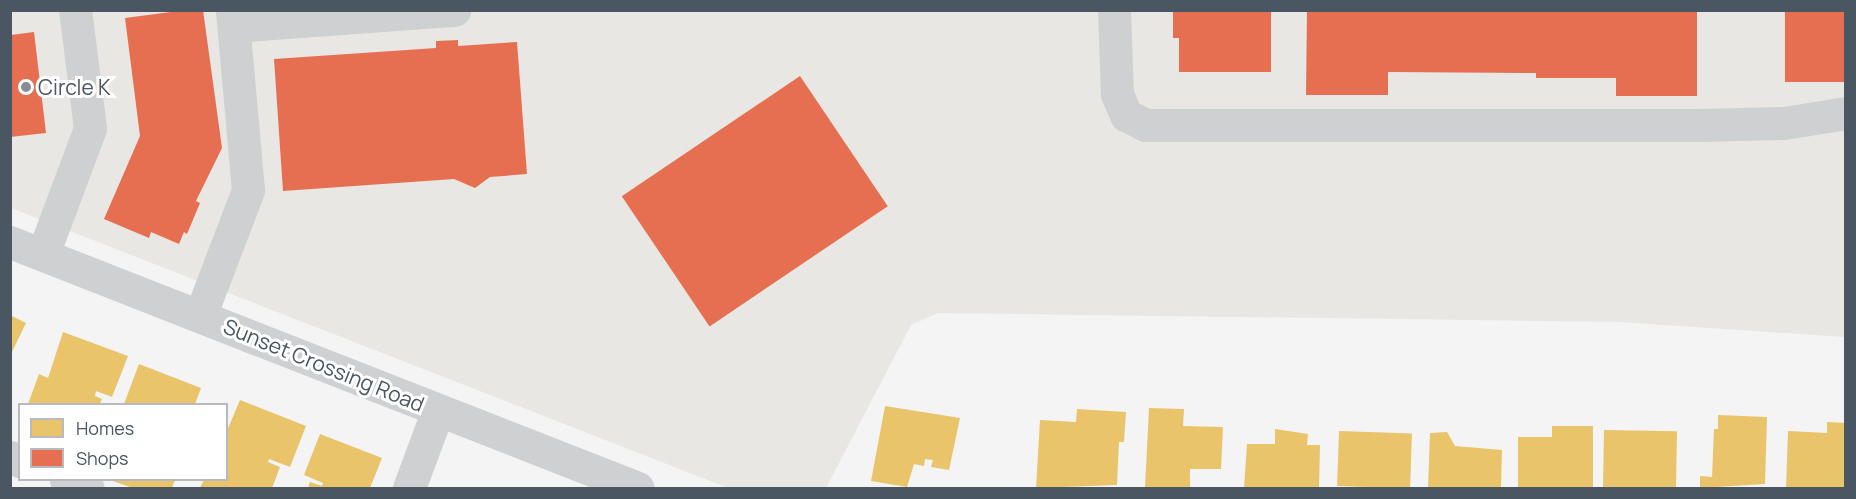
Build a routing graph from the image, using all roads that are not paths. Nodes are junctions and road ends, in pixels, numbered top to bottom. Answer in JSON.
{"nodes":[{"id":1,"x":75,"y":10,"type":"edge"},
{"id":2,"x":453,"y":10,"type":"edge"},
{"id":3,"x":1114,"y":10,"type":"edge"},
{"id":4,"x":233,"y":18,"type":"edge"},
{"id":5,"x":1845,"y":113,"type":"edge"},
{"id":6,"x":10,"y":242,"type":"edge"},
{"id":7,"x":44,"y":255,"type":"junction"},
{"id":8,"x":201,"y":316,"type":"junction"},
{"id":9,"x":438,"y":410,"type":"junction"},
{"id":10,"x":68,"y":481,"type":"edge"},
{"id":11,"x":88,"y":489,"type":"edge"},
{"id":12,"x":409,"y":489,"type":"edge"},
{"id":13,"x":638,"y":489,"type":"edge"}],
"edges":[{"from":1,"to":7,"type":"street"},
{"from":2,"to":4,"type":"street"},
{"from":3,"to":5,"type":"street"},
{"from":4,"to":8,"type":"street"},
{"from":6,"to":7,"type":"street","name":"Sunset Crossing Road"},
{"from":7,"to":8,"type":"street","name":"Sunset Crossing Road"},
{"from":8,"to":9,"type":"street","name":"Sunset Crossing Road"},
{"from":9,"to":12,"type":"street"},
{"from":9,"to":13,"type":"street","name":"Sunset Crossing Road"},
{"from":10,"to":11,"type":"street"}]}
